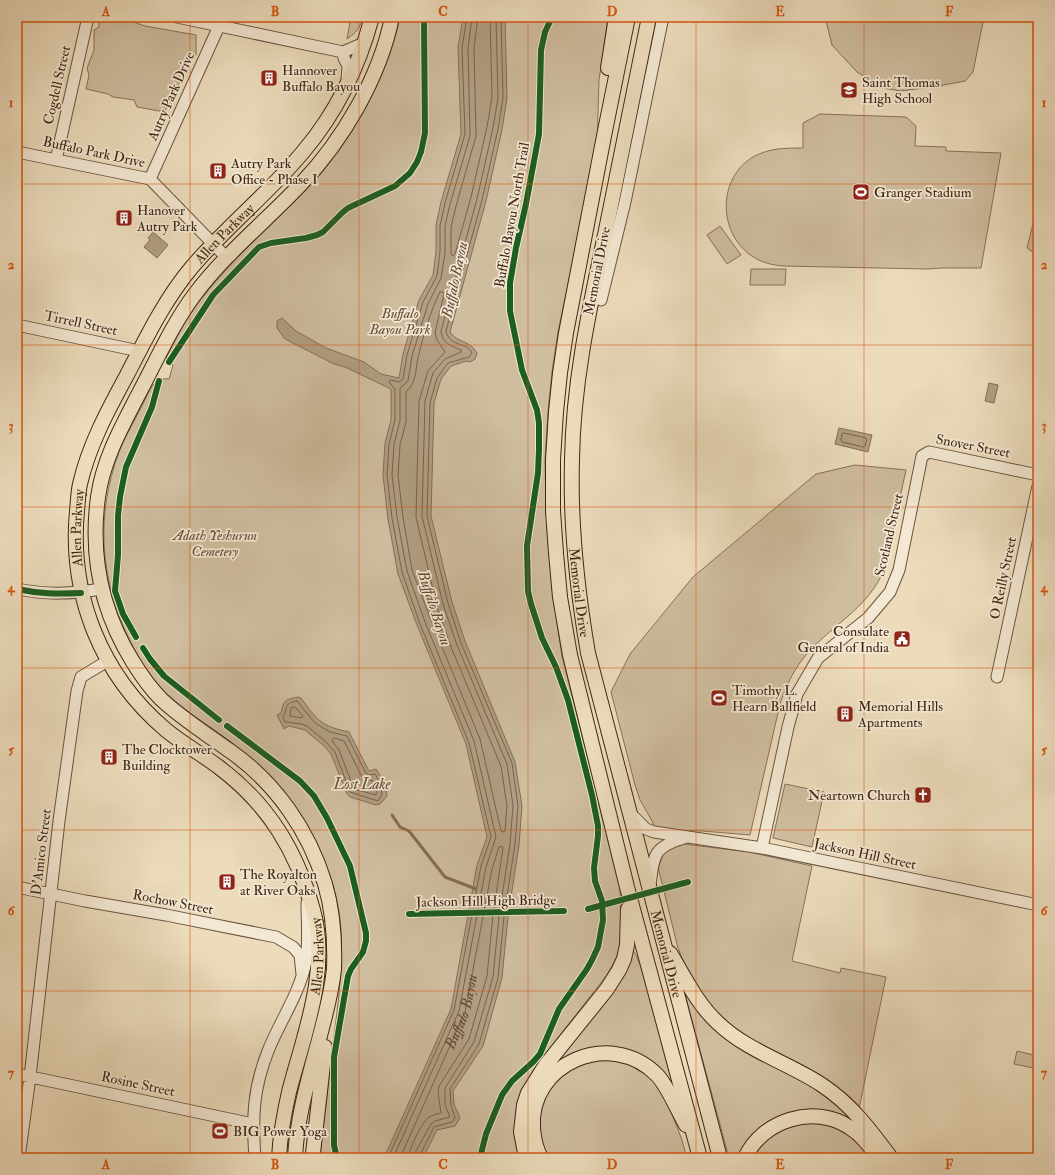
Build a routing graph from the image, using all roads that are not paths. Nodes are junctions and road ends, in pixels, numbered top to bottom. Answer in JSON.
{"nodes":[{"id":1,"x":88,"y":17,"type":"edge"},
{"id":2,"x":177,"y":17,"type":"edge"},
{"id":3,"x":372,"y":17,"type":"edge"},
{"id":4,"x":392,"y":17,"type":"edge"},
{"id":5,"x":616,"y":17,"type":"edge"},
{"id":6,"x":628,"y":17,"type":"edge"},
{"id":7,"x":649,"y":17,"type":"edge"},
{"id":8,"x":663,"y":17,"type":"edge"},
{"id":9,"x":219,"y":26,"type":"junction"},
{"id":10,"x":364,"y":43,"type":"junction"},
{"id":11,"x":343,"y":52,"type":"junction"},
{"id":12,"x":347,"y":84,"type":"junction"},
{"id":13,"x":604,"y":130,"type":"junction"},
{"id":14,"x":17,"y":152,"type":"edge"},
{"id":15,"x":56,"y":160,"type":"junction"},
{"id":16,"x":150,"y":179,"type":"junction"},
{"id":17,"x":214,"y":244,"type":"junction"},
{"id":18,"x":227,"y":258,"type":"junction"},
{"id":19,"x":601,"y":300,"type":"joint"},
{"id":20,"x":17,"y":325,"type":"edge"},
{"id":21,"x":139,"y":351,"type":"junction"},
{"id":22,"x":576,"y":391,"type":"junction"},
{"id":23,"x":116,"y":438,"type":"junction"},
{"id":24,"x":925,"y":453,"type":"joint"},
{"id":25,"x":1038,"y":475,"type":"edge"},
{"id":26,"x":1038,"y":486,"type":"edge"},
{"id":27,"x":17,"y":589,"type":"edge"},
{"id":28,"x":101,"y":589,"type":"junction"},
{"id":29,"x":81,"y":593,"type":"junction"},
{"id":30,"x":108,"y":660,"type":"junction"},
{"id":31,"x":997,"y":677,"type":"dead end"},
{"id":32,"x":211,"y":738,"type":"junction"},
{"id":33,"x":198,"y":753,"type":"junction"},
{"id":34,"x":629,"y":813,"type":"junction"},
{"id":35,"x":686,"y":837,"type":"junction"},
{"id":36,"x":762,"y":848,"type":"junction"},
{"id":37,"x":306,"y":886,"type":"junction"},
{"id":38,"x":17,"y":887,"type":"edge"},
{"id":39,"x":627,"y":887,"type":"junction"},
{"id":40,"x":650,"y":887,"type":"junction"},
{"id":41,"x":51,"y":894,"type":"junction"},
{"id":42,"x":1038,"y":905,"type":"edge"},
{"id":43,"x":662,"y":939,"type":"junction"},
{"id":44,"x":334,"y":971,"type":"junction"},
{"id":45,"x":302,"y":974,"type":"junction"},
{"id":46,"x":17,"y":1074,"type":"edge"},
{"id":47,"x":30,"y":1076,"type":"junction"},
{"id":48,"x":253,"y":1124,"type":"junction"},
{"id":49,"x":699,"y":1151,"type":"edge"},
{"id":50,"x":312,"y":1156,"type":"edge"},
{"id":51,"x":19,"y":1158,"type":"edge"},
{"id":52,"x":255,"y":1158,"type":"edge"},
{"id":53,"x":279,"y":1158,"type":"edge"},
{"id":54,"x":295,"y":1158,"type":"edge"},
{"id":55,"x":526,"y":1158,"type":"edge"},
{"id":56,"x":541,"y":1158,"type":"edge"},
{"id":57,"x":720,"y":1158,"type":"edge"},
{"id":58,"x":745,"y":1158,"type":"edge"},
{"id":59,"x":878,"y":1158,"type":"edge"},
{"id":60,"x":891,"y":1158,"type":"edge"}],
"edges":[{"from":1,"to":15,"type":"street","name":"Cogdell Street"},
{"from":2,"to":9,"type":"street"},
{"from":3,"to":10,"type":"main road","name":"Allen Parkway"},
{"from":4,"to":18,"type":"main road","name":"Allen Parkway"},
{"from":5,"to":13,"type":"main road"},
{"from":6,"to":13,"type":"main road","name":"Memorial Drive"},
{"from":7,"to":22,"type":"main road","name":"Memorial Drive"},
{"from":8,"to":19,"type":"street"},
{"from":9,"to":11,"type":"street"},
{"from":9,"to":16,"type":"street","name":"Autry Park Drive"},
{"from":10,"to":11,"type":"street"},
{"from":10,"to":12,"type":"main road","name":"Allen Parkway"},
{"from":11,"to":12,"type":"street"},
{"from":12,"to":17,"type":"main road","name":"Allen Parkway"},
{"from":13,"to":39,"type":"main road","name":"Memorial Drive"},
{"from":14,"to":15,"type":"street","name":"Buffalo Park Drive"},
{"from":15,"to":16,"type":"street","name":"Buffalo Park Drive"},
{"from":16,"to":17,"type":"street","name":"Buffalo Park Drive"},
{"from":17,"to":18,"type":"street","name":"Buffalo Park Drive"},
{"from":17,"to":21,"type":"main road","name":"Allen Parkway"},
{"from":18,"to":23,"type":"main road","name":"Allen Parkway"},
{"from":19,"to":22,"type":"main road"},
{"from":20,"to":21,"type":"street","name":"Tirrell Street"},
{"from":21,"to":23,"type":"main road"},
{"from":21,"to":29,"type":"main road","name":"Allen Parkway"},
{"from":22,"to":34,"type":"main road","name":"Memorial Drive"},
{"from":23,"to":28,"type":"main road","name":"Allen Parkway"},
{"from":24,"to":25,"type":"street","name":"Snover Street"},
{"from":24,"to":36,"type":"street","name":"Scotland Street"},
{"from":26,"to":31,"type":"street","name":"O Reilly Street"},
{"from":27,"to":29,"type":"street"},
{"from":28,"to":29,"type":"street"},
{"from":28,"to":32,"type":"main road","name":"Allen Parkway"},
{"from":29,"to":30,"type":"main road","name":"Allen Parkway"},
{"from":30,"to":33,"type":"main road","name":"Allen Parkway"},
{"from":30,"to":41,"type":"street","name":"D'Amico Street"},
{"from":32,"to":33,"type":"main road"},
{"from":32,"to":44,"type":"main road","name":"Allen Parkway"},
{"from":33,"to":37,"type":"main road","name":"Allen Parkway"},
{"from":34,"to":35,"type":"street","name":"Jackson Hill Street"},
{"from":34,"to":40,"type":"main road","name":"Memorial Drive"},
{"from":35,"to":36,"type":"street","name":"Jackson Hill Street"},
{"from":35,"to":40,"type":"street","name":"Jackson Hill Street"},
{"from":36,"to":42,"type":"street","name":"Jackson Hill Street"},
{"from":37,"to":45,"type":"street"},
{"from":37,"to":53,"type":"main road","name":"Allen Parkway"},
{"from":38,"to":41,"type":"street","name":"Rochow Street"},
{"from":39,"to":49,"type":"main road","name":"Memorial Drive"},
{"from":39,"to":55,"type":"main road"},
{"from":40,"to":43,"type":"main road","name":"Memorial Drive"},
{"from":41,"to":45,"type":"street","name":"Rochow Street"},
{"from":41,"to":47,"type":"street","name":"D'Amico Street"},
{"from":43,"to":57,"type":"main road","name":"Memorial Drive"},
{"from":43,"to":60,"type":"main road"},
{"from":44,"to":50,"type":"main road"},
{"from":44,"to":54,"type":"main road","name":"Allen Parkway"},
{"from":45,"to":48,"type":"street"},
{"from":46,"to":47,"type":"street","name":"Rosine Street"},
{"from":47,"to":48,"type":"street","name":"Rosine Street"},
{"from":47,"to":51,"type":"street","name":"D'Amico Street"},
{"from":48,"to":52,"type":"street"},
{"from":49,"to":56,"type":"main road"},
{"from":58,"to":59,"type":"main road"}]}
